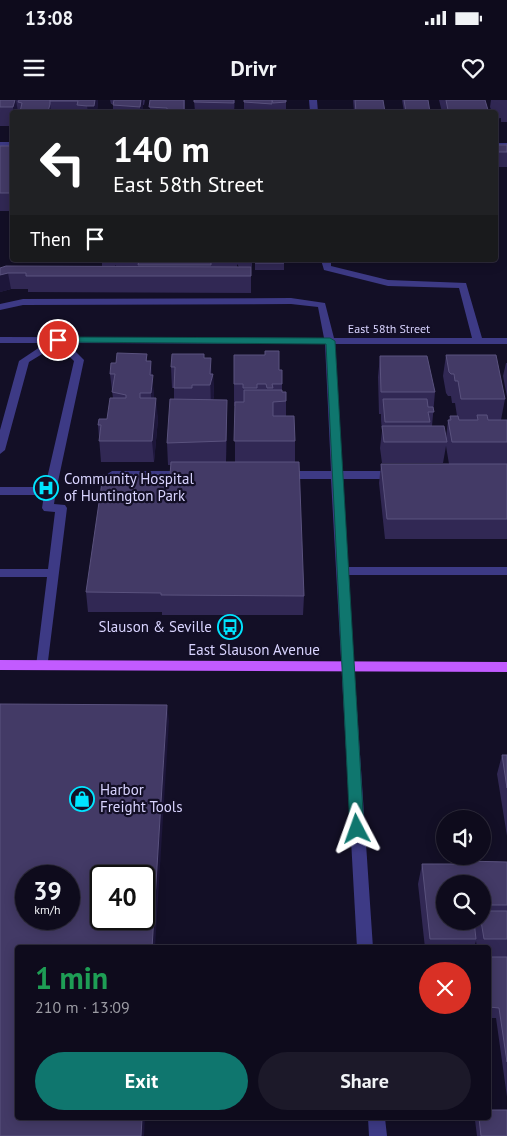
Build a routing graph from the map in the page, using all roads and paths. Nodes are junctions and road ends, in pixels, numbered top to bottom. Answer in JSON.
{"nodes":[{"id":1,"x":326,"y":262,"type":"edge"},
{"id":2,"x":0,"y":307,"type":"edge"},
{"id":3,"x":0,"y":340,"type":"edge"},
{"id":4,"x":58,"y":340,"type":"junction"},
{"id":5,"x":330,"y":341,"type":"junction"},
{"id":6,"x":478,"y":341,"type":"junction"},
{"id":7,"x":507,"y":341,"type":"edge"},
{"id":8,"x":0,"y":450,"type":"edge"},
{"id":9,"x":112,"y":475,"type":"edge"},
{"id":10,"x":202,"y":475,"type":"edge"},
{"id":11,"x":271,"y":475,"type":"edge"},
{"id":12,"x":337,"y":475,"type":"junction"},
{"id":13,"x":407,"y":475,"type":"edge"},
{"id":14,"x":0,"y":491,"type":"edge"},
{"id":15,"x":50,"y":491,"type":"junction"},
{"id":16,"x":343,"y":571,"type":"junction"},
{"id":17,"x":507,"y":571,"type":"edge"},
{"id":18,"x":0,"y":573,"type":"edge"},
{"id":19,"x":54,"y":573,"type":"junction"},
{"id":20,"x":0,"y":666,"type":"edge"},
{"id":21,"x":42,"y":666,"type":"junction"},
{"id":22,"x":349,"y":667,"type":"junction"},
{"id":23,"x":507,"y":667,"type":"edge"},
{"id":24,"x":365,"y":945,"type":"edge"},
{"id":25,"x":377,"y":1120,"type":"edge"},
{"id":26,"x":378,"y":1136,"type":"edge"}],
"edges":[{"from":1,"to":6,"type":"street"},
{"from":2,"to":5,"type":"street"},
{"from":3,"to":4,"type":"street","name":"East 58th Street"},
{"from":4,"to":5,"type":"street","name":"East 58th Street"},
{"from":4,"to":8,"type":"street"},
{"from":4,"to":15,"type":"street"},
{"from":5,"to":6,"type":"street","name":"East 58th Street"},
{"from":5,"to":12,"type":"street"},
{"from":6,"to":7,"type":"street","name":"East 58th Street"},
{"from":9,"to":10,"type":"street"},
{"from":11,"to":12,"type":"street"},
{"from":12,"to":13,"type":"street"},
{"from":12,"to":16,"type":"street"},
{"from":14,"to":15,"type":"street"},
{"from":15,"to":19,"type":"street"},
{"from":16,"to":17,"type":"street"},
{"from":16,"to":22,"type":"street"},
{"from":18,"to":19,"type":"street"},
{"from":19,"to":21,"type":"street"},
{"from":20,"to":21,"type":"main road","name":"East Slauson Avenue"},
{"from":21,"to":22,"type":"main road","name":"East Slauson Avenue"},
{"from":22,"to":23,"type":"main road","name":"East Slauson Avenue"},
{"from":22,"to":24,"type":"street"},
{"from":25,"to":26,"type":"street"}]}
